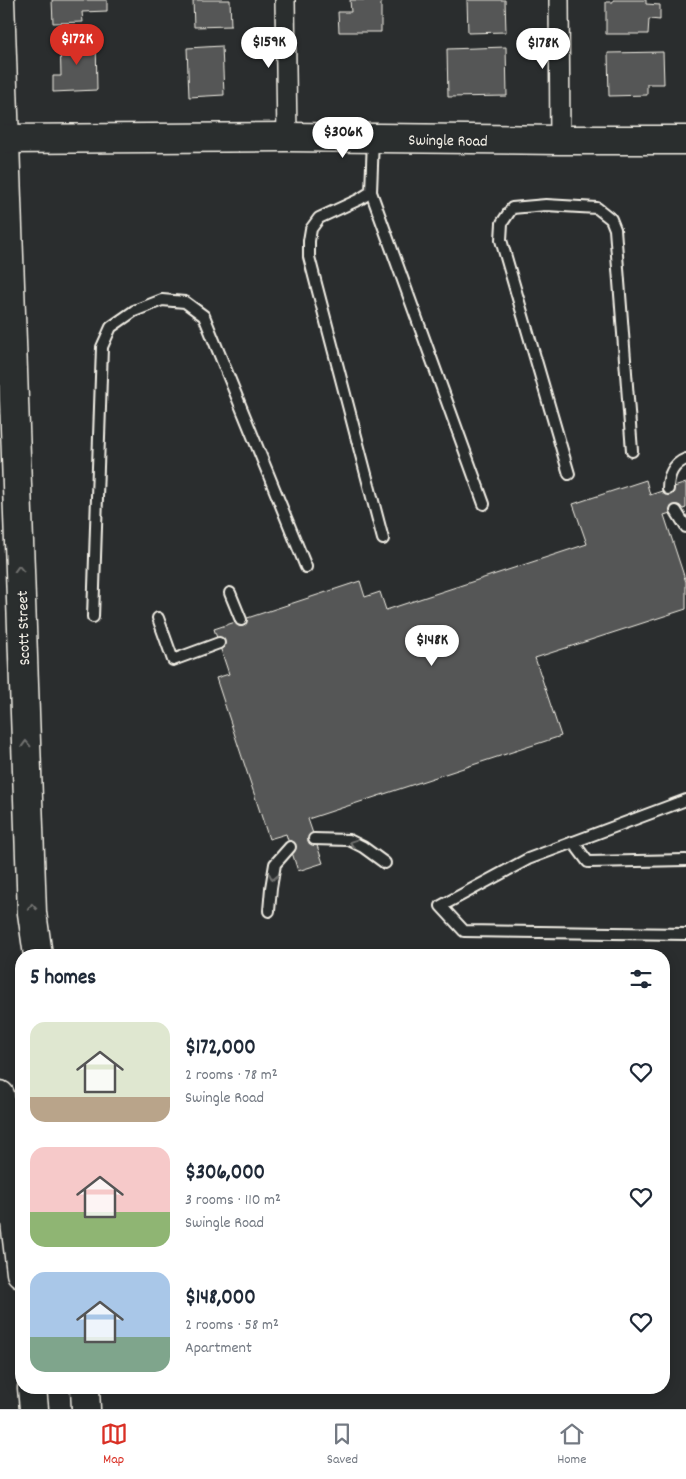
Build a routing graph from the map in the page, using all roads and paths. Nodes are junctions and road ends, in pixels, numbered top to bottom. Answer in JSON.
{"nodes":[{"id":1,"x":0,"y":0,"type":"edge"},
{"id":2,"x":285,"y":0,"type":"edge"},
{"id":3,"x":559,"y":0,"type":"edge"},
{"id":4,"x":287,"y":136,"type":"junction"},
{"id":5,"x":373,"y":138,"type":"junction"},
{"id":6,"x":2,"y":140,"type":"edge"},
{"id":7,"x":560,"y":140,"type":"junction"},
{"id":8,"x":686,"y":140,"type":"edge"},
{"id":9,"x":371,"y":192,"type":"junction"},
{"id":10,"x":632,"y":451,"type":"dead end"},
{"id":11,"x":686,"y":459,"type":"edge"},
{"id":12,"x":569,"y":474,"type":"dead end"},
{"id":13,"x":668,"y":489,"type":"dead end"},
{"id":14,"x":484,"y":504,"type":"dead end"},
{"id":15,"x":676,"y":511,"type":"dead end"},
{"id":16,"x":686,"y":527,"type":"edge"},
{"id":17,"x":384,"y":540,"type":"dead end"},
{"id":18,"x":306,"y":567,"type":"dead end"},
{"id":19,"x":230,"y":593,"type":"dead end"},
{"id":20,"x":93,"y":617,"type":"dead end"},
{"id":21,"x":158,"y":618,"type":"dead end"},
{"id":22,"x":242,"y":620,"type":"dead end"},
{"id":23,"x":219,"y":643,"type":"dead end"},
{"id":24,"x":686,"y":800,"type":"edge"},
{"id":25,"x":314,"y":839,"type":"dead end"},
{"id":26,"x":573,"y":842,"type":"junction"},
{"id":27,"x":290,"y":847,"type":"dead end"},
{"id":28,"x":686,"y":860,"type":"edge"},
{"id":29,"x":385,"y":863,"type":"dead end"},
{"id":30,"x":269,"y":911,"type":"dead end"},
{"id":31,"x":686,"y":934,"type":"edge"},
{"id":32,"x":37,"y":949,"type":"edge"},
{"id":33,"x":0,"y":1095,"type":"edge"},
{"id":34,"x":15,"y":1222,"type":"edge"},
{"id":35,"x":33,"y":1394,"type":"edge"},
{"id":36,"x":85,"y":1394,"type":"edge"},
{"id":37,"x":34,"y":1409,"type":"edge"},
{"id":38,"x":86,"y":1409,"type":"edge"}],
"edges":[{"from":1,"to":6,"type":"main road","name":"Scott Street"},
{"from":2,"to":4,"type":"street"},
{"from":3,"to":7,"type":"street"},
{"from":4,"to":5,"type":"main road","name":"Swingle Road"},
{"from":4,"to":6,"type":"main road","name":"Swingle Road"},
{"from":5,"to":7,"type":"main road","name":"Swingle Road"},
{"from":5,"to":9,"type":"lane"},
{"from":32,"to":6,"type":"main road","name":"Scott Street","one_way":true},
{"from":7,"to":8,"type":"main road","name":"Swingle Road"},
{"from":9,"to":14,"type":"lane"},
{"from":9,"to":17,"type":"lane"},
{"from":10,"to":12,"type":"lane"},
{"from":11,"to":13,"type":"lane"},
{"from":15,"to":16,"type":"lane"},
{"from":18,"to":20,"type":"lane"},
{"from":19,"to":22,"type":"lane"},
{"from":21,"to":23,"type":"lane"},
{"from":24,"to":26,"type":"lane"},
{"from":29,"to":25,"type":"lane","one_way":true},
{"from":26,"to":28,"type":"lane"},
{"from":26,"to":31,"type":"lane"},
{"from":27,"to":30,"type":"lane","one_way":true},
{"from":33,"to":34,"type":"main road"},
{"from":35,"to":37,"type":"main road"},
{"from":36,"to":38,"type":"main road"}]}
